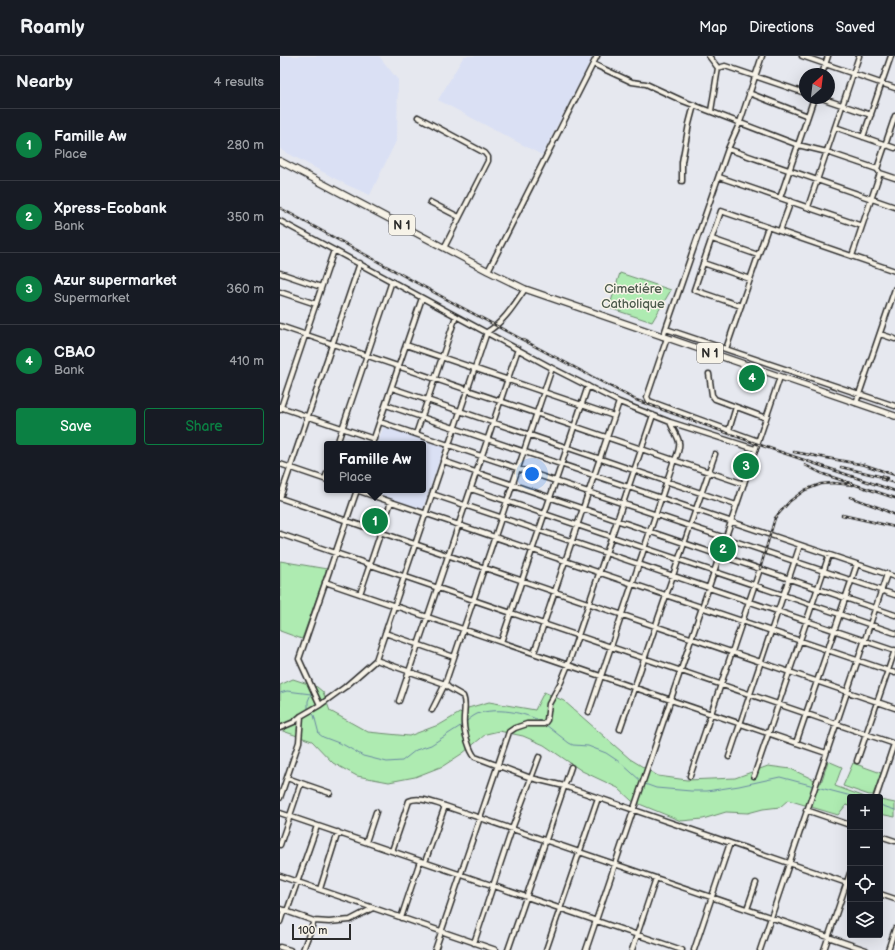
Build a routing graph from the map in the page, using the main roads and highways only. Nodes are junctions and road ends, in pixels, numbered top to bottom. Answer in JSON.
{"nodes":[{"id":1,"x":280,"y":161,"type":"edge"},
{"id":2,"x":895,"y":416,"type":"edge"}],
"edges":[{"from":1,"to":2,"type":"highway","number":"N 1"}]}
